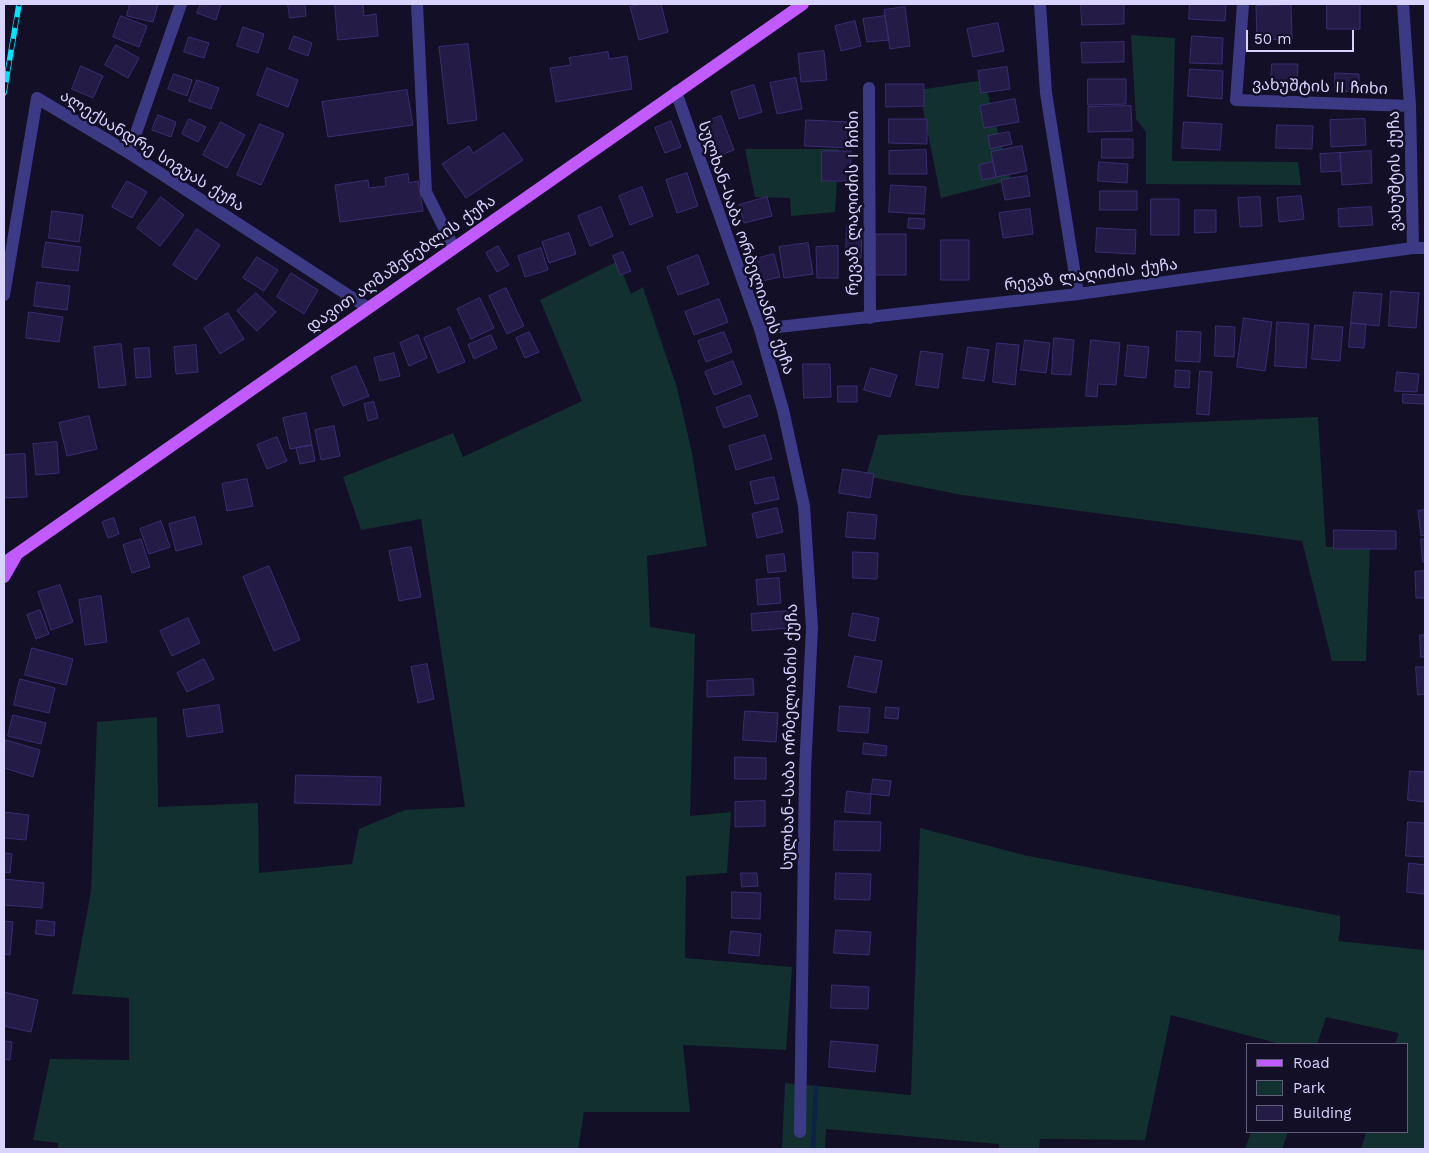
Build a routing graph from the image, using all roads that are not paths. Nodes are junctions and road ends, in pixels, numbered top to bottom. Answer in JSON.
{"nodes":[{"id":1,"x":182,"y":4,"type":"edge"},
{"id":2,"x":417,"y":4,"type":"edge"},
{"id":3,"x":803,"y":4,"type":"edge"},
{"id":4,"x":1040,"y":4,"type":"edge"},
{"id":5,"x":1243,"y":4,"type":"edge"},
{"id":6,"x":1403,"y":4,"type":"edge"},
{"id":7,"x":868,"y":88,"type":"dead end"},
{"id":8,"x":676,"y":92,"type":"junction"},
{"id":9,"x":1410,"y":106,"type":"junction"},
{"id":10,"x":129,"y":153,"type":"junction"},
{"id":11,"x":454,"y":248,"type":"junction"},
{"id":12,"x":1419,"y":248,"type":"edge"},
{"id":13,"x":1078,"y":294,"type":"junction"},
{"id":14,"x":4,"y":295,"type":"edge"},
{"id":15,"x":368,"y":308,"type":"junction"},
{"id":16,"x":870,"y":318,"type":"junction"},
{"id":17,"x":760,"y":329,"type":"junction"},
{"id":18,"x":18,"y":552,"type":"junction"},
{"id":19,"x":4,"y":563,"type":"edge"},
{"id":20,"x":4,"y":577,"type":"edge"},
{"id":21,"x":800,"y":1132,"type":"dead end"}],
"edges":[{"from":1,"to":10,"type":"street"},
{"from":2,"to":11,"type":"street"},
{"from":3,"to":8,"type":"main road","name":"დავით აღმაშენებლის ქუჩა"},
{"from":4,"to":13,"type":"street"},
{"from":5,"to":9,"type":"street","name":"ვახუშტის II ჩიხი"},
{"from":6,"to":9,"type":"street","name":"ვახუშტის ქუჩა"},
{"from":7,"to":16,"type":"street","name":"რევაზ ლაღიძის I ჩიხი"},
{"from":8,"to":11,"type":"main road","name":"დავით აღმაშენებლის ქუჩა"},
{"from":8,"to":17,"type":"street","name":"სულხან-საბა ორბელიანის ქუჩა"},
{"from":9,"to":12,"type":"street","name":"ვახუშტის ქუჩა"},
{"from":10,"to":14,"type":"street","name":"ალექსანდრე სიგუას ქუჩა"},
{"from":10,"to":15,"type":"street","name":"ალექსანდრე სიგუას ქუჩა"},
{"from":11,"to":15,"type":"main road","name":"დავით აღმაშენებლის ქუჩა"},
{"from":12,"to":13,"type":"street","name":"რევაზ ლაღიძის ქუჩა"},
{"from":13,"to":16,"type":"street","name":"რევაზ ლაღიძის ქუჩა"},
{"from":15,"to":18,"type":"main road","name":"დავით აღმაშენებლის ქუჩა"},
{"from":16,"to":17,"type":"street","name":"რევაზ ლაღიძის ქუჩა"},
{"from":17,"to":21,"type":"street","name":"სულხან-საბა ორბელიანის ქუჩა"},
{"from":18,"to":19,"type":"main road","name":"დავით აღმაშენებლის ქუჩა"},
{"from":18,"to":20,"type":"main road","name":"დავით აღმაშენებლის ქუჩა"}]}
